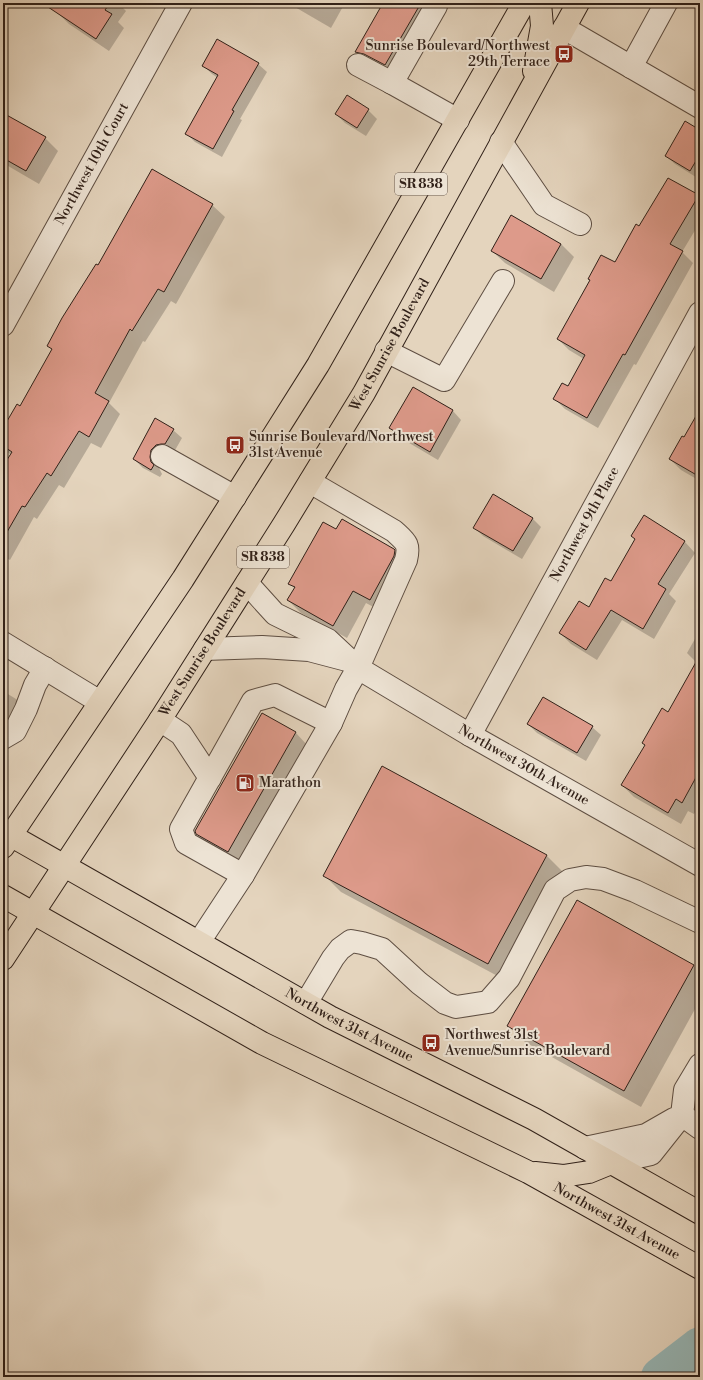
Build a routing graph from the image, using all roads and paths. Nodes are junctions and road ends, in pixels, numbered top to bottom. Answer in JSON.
{"nodes":[{"id":1,"x":181,"y":3,"type":"edge"},
{"id":2,"x":436,"y":3,"type":"edge"},
{"id":3,"x":524,"y":3,"type":"edge"},
{"id":4,"x":540,"y":3,"type":"edge"},
{"id":5,"x":552,"y":3,"type":"edge"},
{"id":6,"x":578,"y":3,"type":"edge"},
{"id":7,"x":666,"y":3,"type":"edge"},
{"id":8,"x":564,"y":28,"type":"junction"},
{"id":9,"x":358,"y":66,"type":"dead end"},
{"id":10,"x":631,"y":67,"type":"junction"},
{"id":11,"x":392,"y":83,"type":"junction"},
{"id":12,"x":530,"y":90,"type":"junction"},
{"id":13,"x":700,"y":107,"type":"edge"},
{"id":14,"x":458,"y":120,"type":"junction"},
{"id":15,"x":501,"y":142,"type":"junction"},
{"id":16,"x":580,"y":224,"type":"dead end"},
{"id":17,"x":503,"y":280,"type":"dead end"},
{"id":18,"x":700,"y":313,"type":"edge"},
{"id":19,"x":3,"y":325,"type":"edge"},
{"id":20,"x":386,"y":351,"type":"junction"},
{"id":21,"x":162,"y":456,"type":"dead end"},
{"id":22,"x":310,"y":482,"type":"junction"},
{"id":23,"x":235,"y":497,"type":"junction"},
{"id":24,"x":247,"y":583,"type":"junction"},
{"id":25,"x":3,"y":643,"type":"edge"},
{"id":26,"x":205,"y":649,"type":"junction"},
{"id":27,"x":354,"y":664,"type":"junction"},
{"id":28,"x":44,"y":668,"type":"junction"},
{"id":29,"x":100,"y":702,"type":"junction"},
{"id":30,"x":160,"y":720,"type":"junction"},
{"id":31,"x":331,"y":723,"type":"junction"},
{"id":32,"x":470,"y":735,"type":"junction"},
{"id":33,"x":3,"y":738,"type":"edge"},
{"id":34,"x":210,"y":778,"type":"junction"},
{"id":35,"x":6,"y":838,"type":"edge"},
{"id":36,"x":700,"y":864,"type":"edge"},
{"id":37,"x":64,"y":866,"type":"junction"},
{"id":38,"x":243,"y":875,"type":"junction"},
{"id":39,"x":3,"y":896,"type":"edge"},
{"id":40,"x":33,"y":914,"type":"junction"},
{"id":41,"x":700,"y":922,"type":"edge"},
{"id":42,"x":198,"y":942,"type":"junction"},
{"id":43,"x":3,"y":959,"type":"edge"},
{"id":44,"x":306,"y":1003,"type":"junction"},
{"id":45,"x":700,"y":1065,"type":"edge"},
{"id":46,"x":682,"y":1115,"type":"junction"},
{"id":47,"x":700,"y":1128,"type":"edge"},
{"id":48,"x":585,"y":1148,"type":"junction"},
{"id":49,"x":611,"y":1163,"type":"junction"},
{"id":50,"x":528,"y":1172,"type":"junction"},
{"id":51,"x":700,"y":1213,"type":"edge"},
{"id":52,"x":695,"y":1265,"type":"edge"}],
"edges":[{"from":1,"to":19,"type":"street","name":"Northwest 10th Court"},
{"from":2,"to":11,"type":"street"},
{"from":3,"to":14,"type":"main road","number":"SR 838"},
{"from":4,"to":12,"type":"main road"},
{"from":5,"to":8,"type":"main road"},
{"from":6,"to":8,"type":"main road","name":"West Sunrise Boulevard","number":"SR 838"},
{"from":7,"to":10,"type":"street"},
{"from":8,"to":10,"type":"street"},
{"from":8,"to":12,"type":"main road","name":"West Sunrise Boulevard","number":"SR 838"},
{"from":9,"to":11,"type":"street"},
{"from":10,"to":13,"type":"street"},
{"from":11,"to":14,"type":"street"},
{"from":12,"to":15,"type":"main road","name":"West Sunrise Boulevard","number":"SR 838"},
{"from":14,"to":23,"type":"main road","number":"SR 838"},
{"from":15,"to":16,"type":"street"},
{"from":15,"to":20,"type":"main road","name":"West Sunrise Boulevard","number":"SR 838"},
{"from":17,"to":20,"type":"street"},
{"from":18,"to":32,"type":"street","name":"Northwest 9th Place"},
{"from":20,"to":22,"type":"main road","name":"West Sunrise Boulevard","number":"SR 838"},
{"from":21,"to":23,"type":"street"},
{"from":22,"to":24,"type":"main road","name":"West Sunrise Boulevard","number":"SR 838"},
{"from":22,"to":27,"type":"street"},
{"from":23,"to":29,"type":"main road","number":"SR 838"},
{"from":24,"to":26,"type":"main road","name":"West Sunrise Boulevard","number":"SR 838"},
{"from":24,"to":27,"type":"street","name":"Northwest 30th Avenue"},
{"from":25,"to":28,"type":"street"},
{"from":26,"to":27,"type":"street","name":"Northwest 30th Avenue"},
{"from":26,"to":30,"type":"main road","name":"West Sunrise Boulevard","number":"SR 838"},
{"from":27,"to":31,"type":"street"},
{"from":27,"to":32,"type":"street","name":"Northwest 30th Avenue"},
{"from":28,"to":29,"type":"street"},
{"from":28,"to":33,"type":"street"},
{"from":29,"to":35,"type":"main road","number":"SR 838"},
{"from":30,"to":34,"type":"street"},
{"from":30,"to":37,"type":"main road","name":"West Sunrise Boulevard","number":"SR 838"},
{"from":31,"to":34,"type":"street"},
{"from":31,"to":38,"type":"street"},
{"from":32,"to":36,"type":"street","name":"Northwest 30th Avenue"},
{"from":34,"to":38,"type":"street"},
{"from":35,"to":37,"type":"main road","name":"Northwest 31st Avenue"},
{"from":37,"to":40,"type":"main road","name":"West Sunrise Boulevard","number":"SR 838"},
{"from":37,"to":42,"type":"main road","name":"Northwest 31st Avenue"},
{"from":38,"to":42,"type":"street"},
{"from":39,"to":40,"type":"main road","name":"Northwest 31st Avenue"},
{"from":40,"to":43,"type":"main road","name":"West Sunrise Boulevard","number":"SR 838"},
{"from":40,"to":50,"type":"main road","name":"Northwest 31st Avenue"},
{"from":41,"to":44,"type":"street"},
{"from":42,"to":44,"type":"main road","name":"Northwest 31st Avenue"},
{"from":44,"to":48,"type":"main road","name":"Northwest 31st Avenue"},
{"from":45,"to":46,"type":"street"},
{"from":46,"to":47,"type":"street"},
{"from":46,"to":48,"type":"street"},
{"from":46,"to":49,"type":"street"},
{"from":48,"to":49,"type":"main road","name":"Northwest 31st Avenue"},
{"from":49,"to":50,"type":"main road"},
{"from":49,"to":51,"type":"main road","name":"Northwest 31st Avenue"},
{"from":50,"to":52,"type":"main road","name":"Northwest 31st Avenue"}]}
